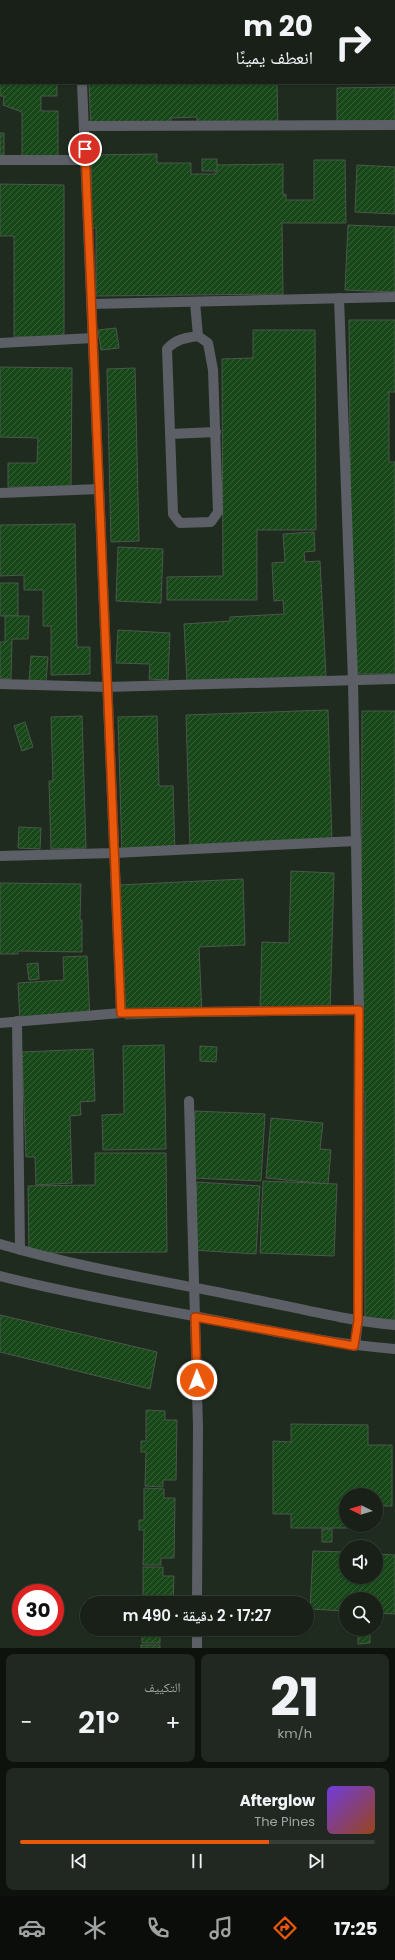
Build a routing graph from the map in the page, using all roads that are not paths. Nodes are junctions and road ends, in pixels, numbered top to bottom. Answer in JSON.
{"nodes":[{"id":1,"x":82,"y":84,"type":"edge"},
{"id":2,"x":395,"y":125,"type":"edge"},
{"id":3,"x":84,"y":126,"type":"junction"},
{"id":4,"x":0,"y":160,"type":"edge"},
{"id":5,"x":85,"y":160,"type":"junction"},
{"id":6,"x":395,"y":297,"type":"edge"},
{"id":7,"x":339,"y":298,"type":"junction"},
{"id":8,"x":195,"y":302,"type":"junction"},
{"id":9,"x":91,"y":304,"type":"junction"},
{"id":10,"x":198,"y":336,"type":"junction"},
{"id":11,"x":93,"y":338,"type":"junction"},
{"id":12,"x":0,"y":343,"type":"edge"},
{"id":13,"x":216,"y":432,"type":"junction"},
{"id":14,"x":170,"y":434,"type":"junction"},
{"id":15,"x":99,"y":489,"type":"junction"},
{"id":16,"x":0,"y":493,"type":"edge"},
{"id":17,"x":395,"y":679,"type":"edge"},
{"id":18,"x":353,"y":680,"type":"junction"},
{"id":19,"x":0,"y":684,"type":"edge"},
{"id":20,"x":108,"y":687,"type":"junction"},
{"id":21,"x":356,"y":841,"type":"junction"},
{"id":22,"x":114,"y":853,"type":"junction"},
{"id":23,"x":0,"y":856,"type":"edge"},
{"id":24,"x":359,"y":1010,"type":"junction"},
{"id":25,"x":121,"y":1013,"type":"junction"},
{"id":26,"x":17,"y":1021,"type":"junction"},
{"id":27,"x":0,"y":1023,"type":"edge"},
{"id":28,"x":189,"y":1101,"type":"dead end"},
{"id":29,"x":0,"y":1244,"type":"edge"},
{"id":30,"x":20,"y":1250,"type":"junction"},
{"id":31,"x":0,"y":1276,"type":"edge"},
{"id":32,"x":195,"y":1288,"type":"junction"},
{"id":33,"x":195,"y":1317,"type":"junction"},
{"id":34,"x":358,"y":1321,"type":"junction"},
{"id":35,"x":395,"y":1325,"type":"edge"},
{"id":36,"x":354,"y":1346,"type":"junction"},
{"id":37,"x":395,"y":1349,"type":"edge"},
{"id":38,"x":197,"y":1596,"type":"edge"},
{"id":39,"x":197,"y":1636,"type":"edge"},
{"id":40,"x":197,"y":1648,"type":"edge"}],
"edges":[{"from":1,"to":3,"type":"street"},
{"from":2,"to":3,"type":"street"},
{"from":3,"to":5,"type":"street"},
{"from":4,"to":5,"type":"street"},
{"from":5,"to":9,"type":"street"},
{"from":6,"to":7,"type":"street"},
{"from":7,"to":8,"type":"street"},
{"from":7,"to":18,"type":"street"},
{"from":8,"to":9,"type":"street"},
{"from":8,"to":10,"type":"street"},
{"from":9,"to":11,"type":"street"},
{"from":10,"to":13,"type":"street"},
{"from":10,"to":14,"type":"street"},
{"from":11,"to":12,"type":"street"},
{"from":11,"to":15,"type":"street"},
{"from":13,"to":14,"type":"street"},
{"from":13,"to":14,"type":"street"},
{"from":15,"to":16,"type":"street"},
{"from":15,"to":20,"type":"street"},
{"from":17,"to":18,"type":"street"},
{"from":18,"to":20,"type":"street"},
{"from":18,"to":21,"type":"street"},
{"from":19,"to":20,"type":"street"},
{"from":20,"to":22,"type":"street"},
{"from":21,"to":22,"type":"street"},
{"from":21,"to":24,"type":"street"},
{"from":22,"to":23,"type":"street"},
{"from":22,"to":25,"type":"street"},
{"from":24,"to":25,"type":"street"},
{"from":24,"to":34,"type":"street"},
{"from":25,"to":26,"type":"street"},
{"from":26,"to":27,"type":"street"},
{"from":26,"to":30,"type":"street"},
{"from":28,"to":32,"type":"street"},
{"from":29,"to":30,"type":"street"},
{"from":30,"to":32,"type":"street"},
{"from":31,"to":33,"type":"street"},
{"from":32,"to":33,"type":"street"},
{"from":32,"to":34,"type":"street"},
{"from":33,"to":36,"type":"street"},
{"from":33,"to":38,"type":"street"},
{"from":34,"to":35,"type":"street"},
{"from":34,"to":36,"type":"street"},
{"from":36,"to":37,"type":"street"},
{"from":39,"to":40,"type":"street"}]}
